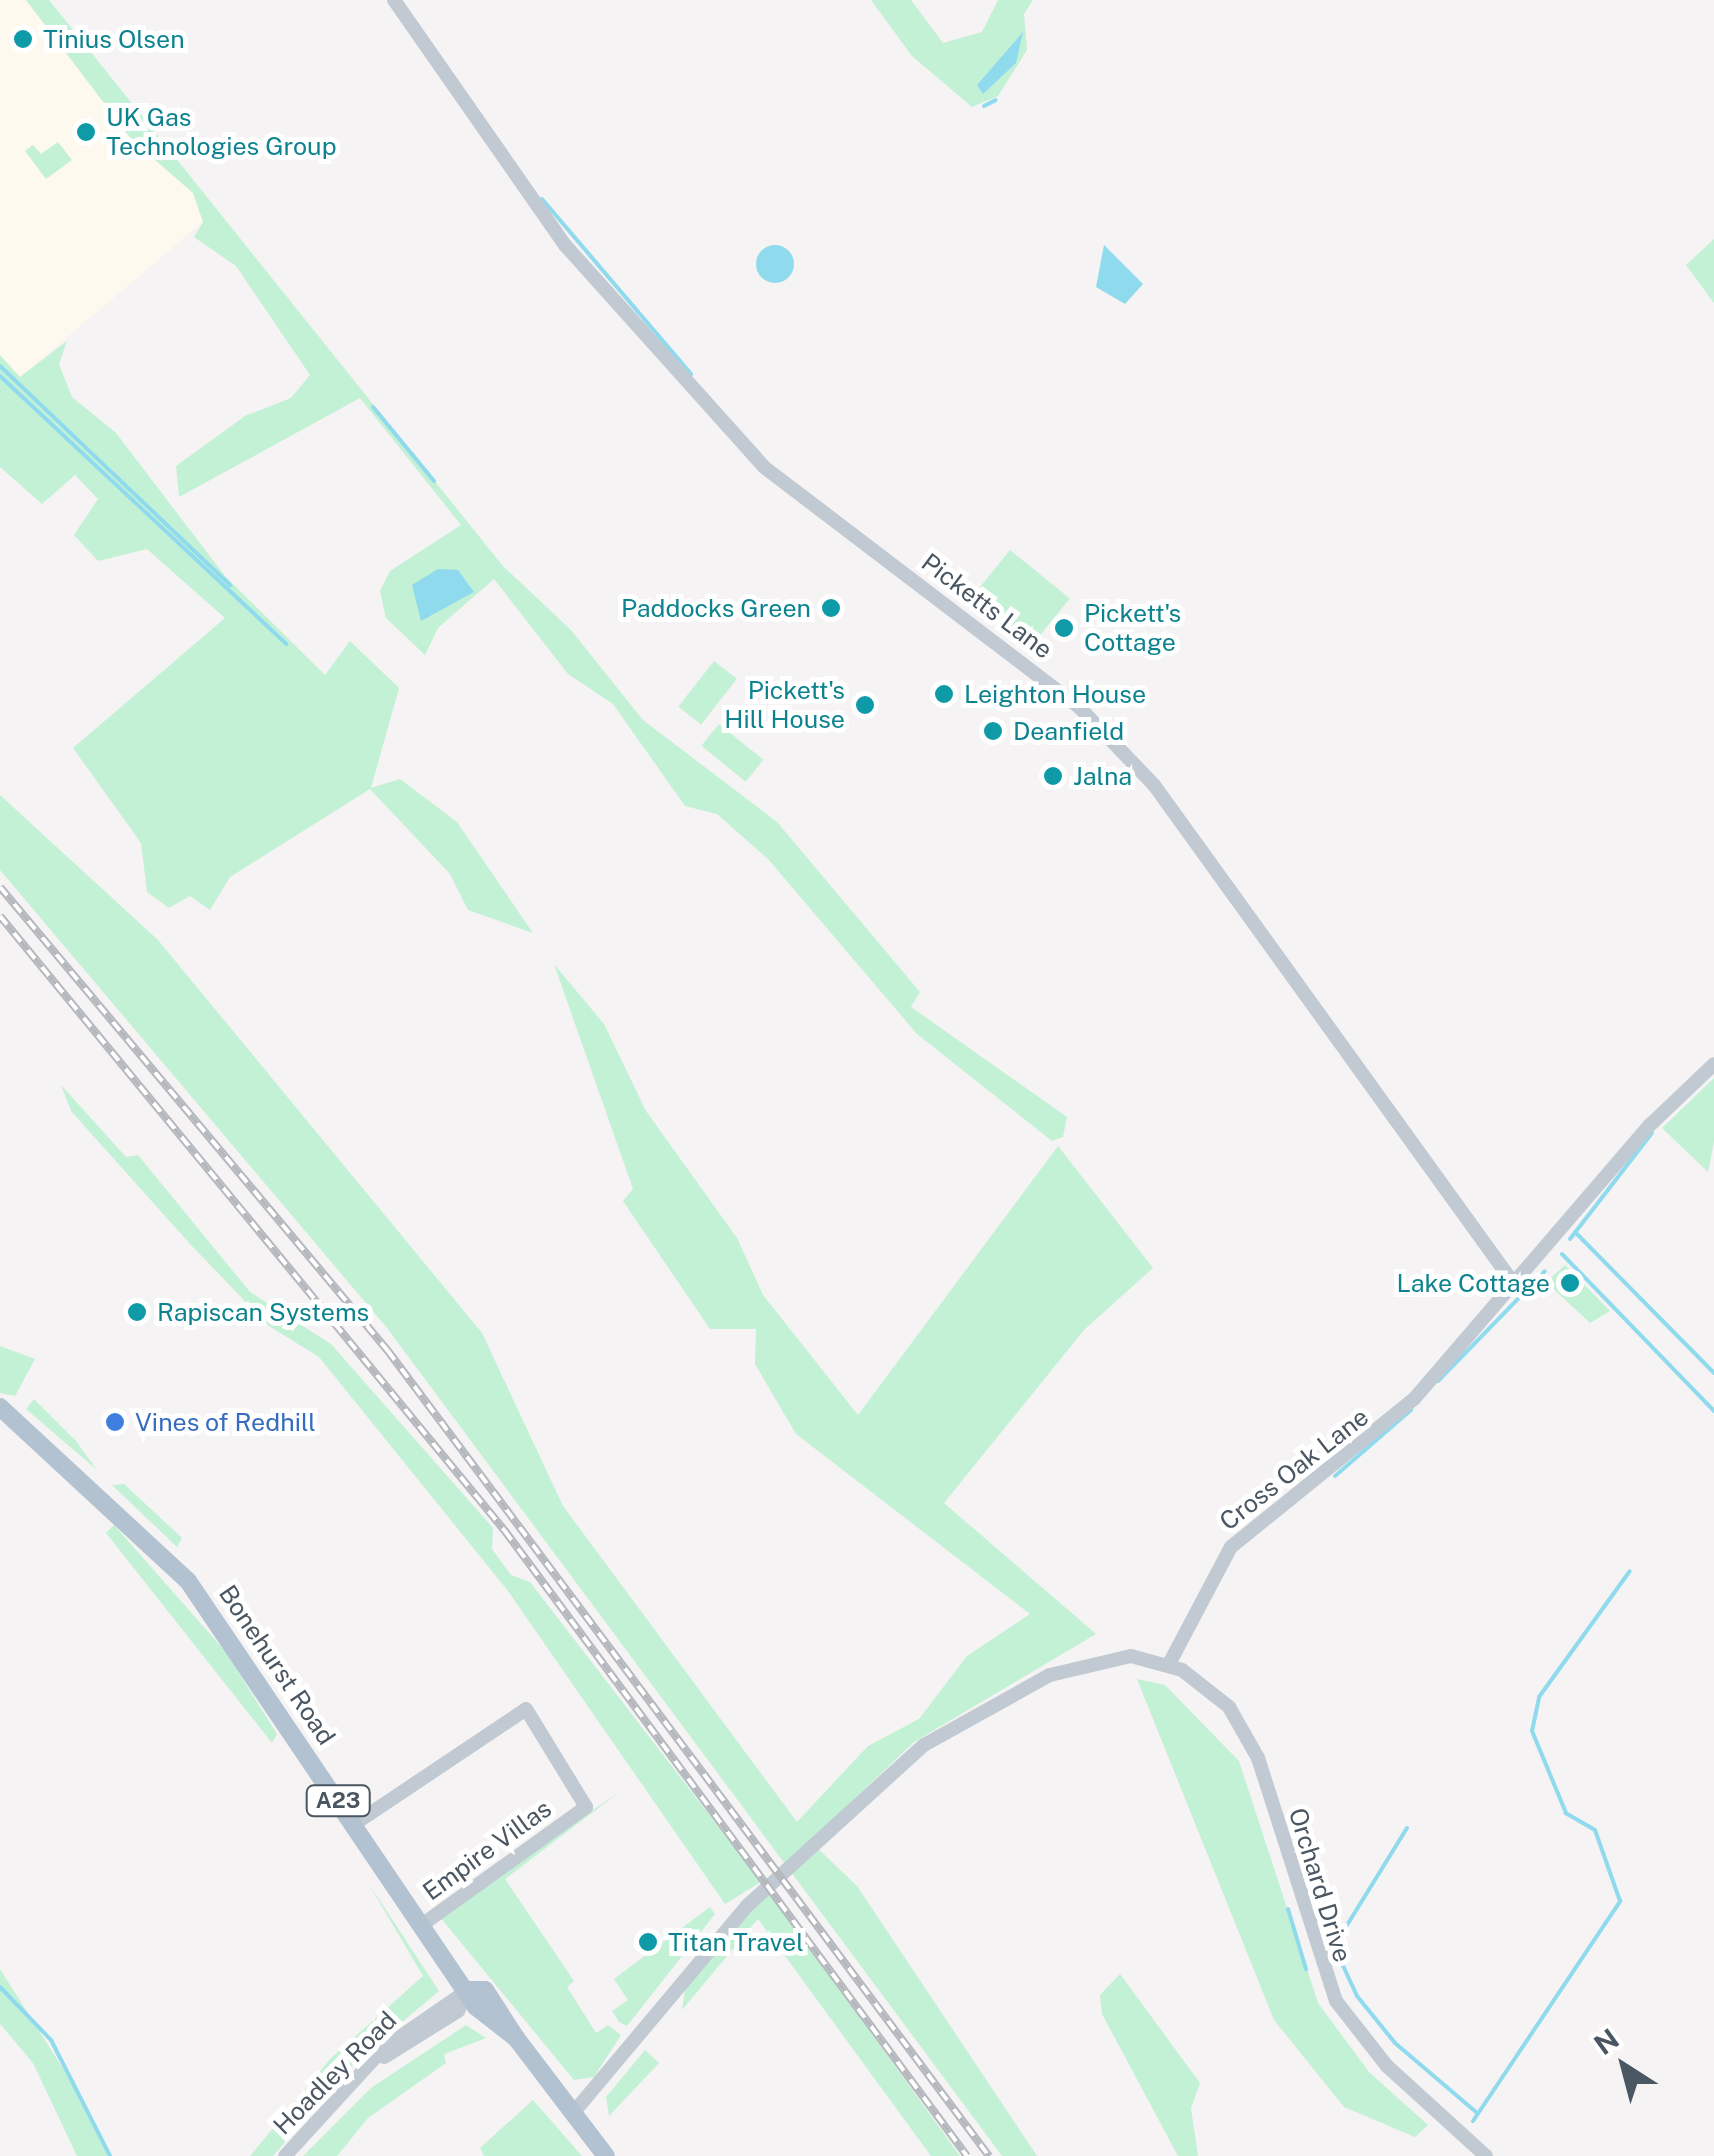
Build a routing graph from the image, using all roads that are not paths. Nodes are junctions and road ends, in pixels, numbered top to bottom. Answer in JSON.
{"nodes":[{"id":1,"x":394,"y":0,"type":"edge"},
{"id":2,"x":1714,"y":1064,"type":"edge"},
{"id":3,"x":1514,"y":1284,"type":"junction"},
{"id":4,"x":0,"y":1406,"type":"edge"},
{"id":5,"x":1169,"y":1664,"type":"junction"},
{"id":6,"x":354,"y":1824,"type":"junction"},
{"id":7,"x":423,"y":1924,"type":"junction"},
{"id":8,"x":468,"y":1990,"type":"junction"},
{"id":9,"x":574,"y":2112,"type":"junction"},
{"id":10,"x":284,"y":2156,"type":"edge"},
{"id":11,"x":606,"y":2156,"type":"edge"},
{"id":12,"x":1486,"y":2156,"type":"edge"}],
"edges":[{"from":1,"to":3,"type":"street","name":"Picketts Lane"},
{"from":2,"to":3,"type":"street","name":"Cross Oak Lane"},
{"from":3,"to":5,"type":"street","name":"Cross Oak Lane"},
{"from":4,"to":6,"type":"main road","name":"Bonehurst Road","number":"A23"},
{"from":5,"to":9,"type":"street"},
{"from":5,"to":12,"type":"street","name":"Orchard Drive"},
{"from":6,"to":7,"type":"main road","name":"Bonehurst Road","number":"A23"},
{"from":6,"to":7,"type":"street","name":"Empire Villas"},
{"from":7,"to":8,"type":"main road","name":"Bonehurst Road","number":"A23"},
{"from":8,"to":9,"type":"main road","name":"Bonehurst Road","number":"A23"},
{"from":8,"to":10,"type":"street","name":"Hoadley Road"},
{"from":9,"to":11,"type":"main road","name":"Bonehurst Road","number":"A23"}]}
